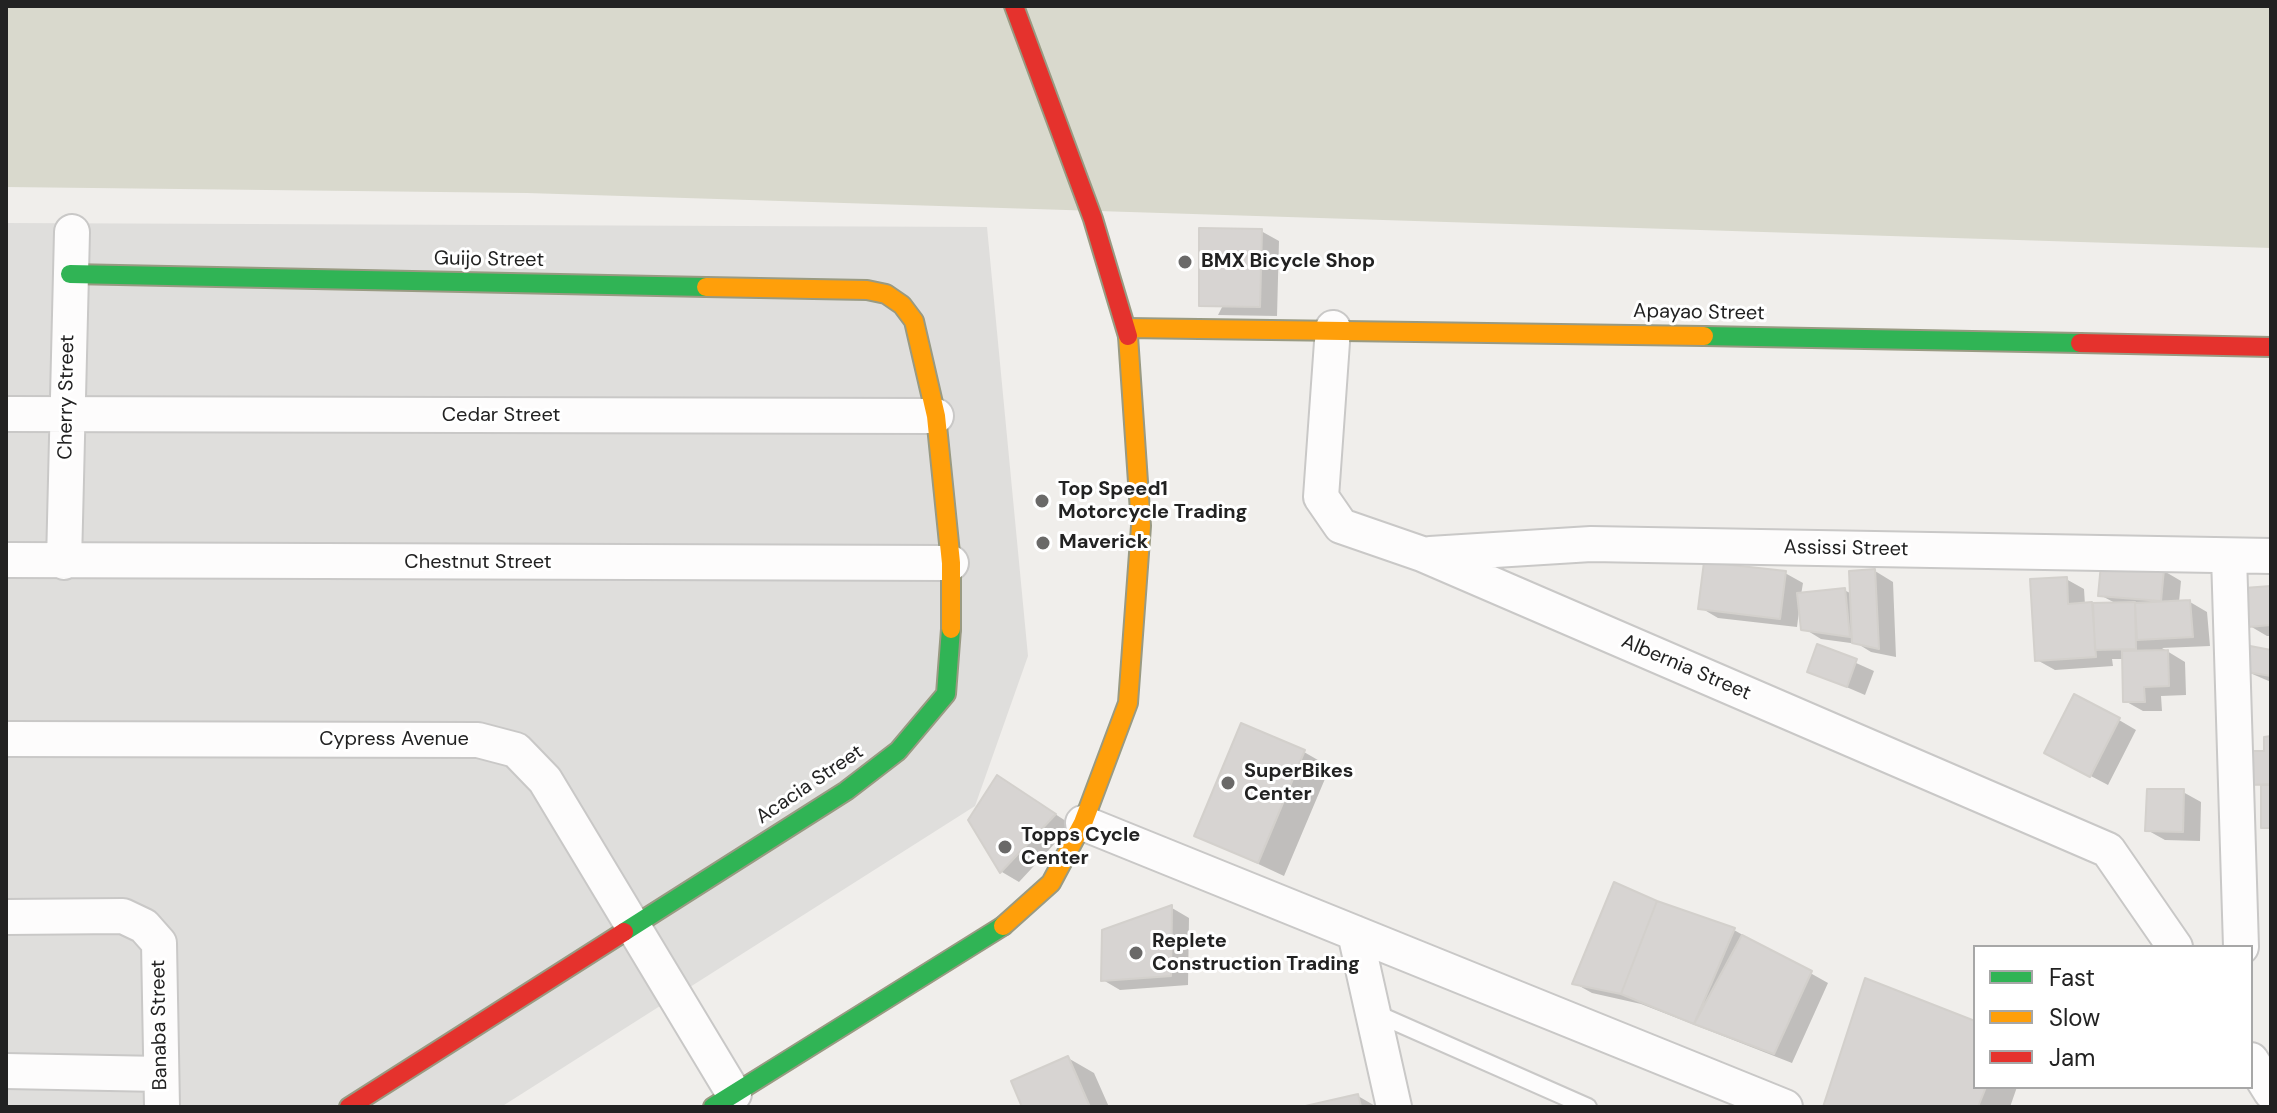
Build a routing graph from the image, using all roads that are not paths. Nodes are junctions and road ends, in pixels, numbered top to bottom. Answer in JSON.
{"nodes":[{"id":1,"x":1014,"y":6,"type":"edge"},
{"id":2,"x":72,"y":232,"type":"dead end"},
{"id":3,"x":70,"y":274,"type":"junction"},
{"id":4,"x":902,"y":305,"type":"joint"},
{"id":5,"x":1127,"y":328,"type":"junction"},
{"id":6,"x":1333,"y":328,"type":"junction"},
{"id":7,"x":2271,"y":347,"type":"edge"},
{"id":8,"x":6,"y":414,"type":"edge"},
{"id":9,"x":67,"y":416,"type":"junction"},
{"id":10,"x":936,"y":416,"type":"junction"},
{"id":11,"x":1422,"y":554,"type":"junction"},
{"id":12,"x":2229,"y":556,"type":"junction"},
{"id":13,"x":2271,"y":556,"type":"edge"},
{"id":14,"x":6,"y":560,"type":"edge"},
{"id":15,"x":64,"y":562,"type":"junction"},
{"id":16,"x":951,"y":563,"type":"junction"},
{"id":17,"x":6,"y":739,"type":"edge"},
{"id":18,"x":1083,"y":823,"type":"junction"},
{"id":19,"x":6,"y":917,"type":"edge"},
{"id":20,"x":634,"y":926,"type":"junction"},
{"id":21,"x":1355,"y":933,"type":"junction"},
{"id":22,"x":2174,"y":945,"type":"edge"},
{"id":23,"x":2241,"y":945,"type":"edge"},
{"id":24,"x":1374,"y":1012,"type":"junction"},
{"id":25,"x":2253,"y":1063,"type":"edge"},
{"id":26,"x":6,"y":1071,"type":"edge"},
{"id":27,"x":162,"y":1090,"type":"edge"},
{"id":28,"x":2271,"y":1092,"type":"edge"},
{"id":29,"x":739,"y":1096,"type":"edge"},
{"id":30,"x":349,"y":1107,"type":"edge"},
{"id":31,"x":1394,"y":1107,"type":"edge"},
{"id":32,"x":1588,"y":1107,"type":"edge"},
{"id":33,"x":1785,"y":1107,"type":"edge"}],
"edges":[{"from":1,"to":5,"type":"street"},
{"from":2,"to":3,"type":"street","name":"Cherry Street"},
{"from":3,"to":4,"type":"street","name":"Guijo Street"},
{"from":3,"to":9,"type":"street","name":"Cherry Street"},
{"from":4,"to":10,"type":"street","name":"Acacia Street"},
{"from":5,"to":6,"type":"street","name":"Apayao Street"},
{"from":5,"to":18,"type":"street"},
{"from":6,"to":7,"type":"street","name":"Apayao Street"},
{"from":6,"to":11,"type":"street","name":"Albernia Street"},
{"from":8,"to":9,"type":"street","name":"Cedar Street"},
{"from":9,"to":10,"type":"street","name":"Cedar Street"},
{"from":9,"to":15,"type":"street","name":"Cherry Street"},
{"from":10,"to":16,"type":"street","name":"Acacia Street"},
{"from":11,"to":12,"type":"street","name":"Assissi Street"},
{"from":11,"to":22,"type":"street","name":"Albernia Street"},
{"from":12,"to":13,"type":"street","name":"Assissi Street"},
{"from":12,"to":23,"type":"street"},
{"from":14,"to":15,"type":"street","name":"Chestnut Street"},
{"from":15,"to":16,"type":"street","name":"Chestnut Street"},
{"from":16,"to":20,"type":"street","name":"Acacia Street"},
{"from":17,"to":20,"type":"street","name":"Cypress Avenue"},
{"from":18,"to":21,"type":"street"},
{"from":18,"to":29,"type":"street"},
{"from":19,"to":27,"type":"street","name":"Banaba Street"},
{"from":20,"to":29,"type":"street","name":"Cypress Avenue"},
{"from":20,"to":30,"type":"street","name":"Acacia Street"},
{"from":21,"to":24,"type":"street"},
{"from":21,"to":33,"type":"street"},
{"from":24,"to":31,"type":"street"},
{"from":24,"to":32,"type":"lane"},
{"from":25,"to":28,"type":"street"},
{"from":26,"to":27,"type":"street"}]}
